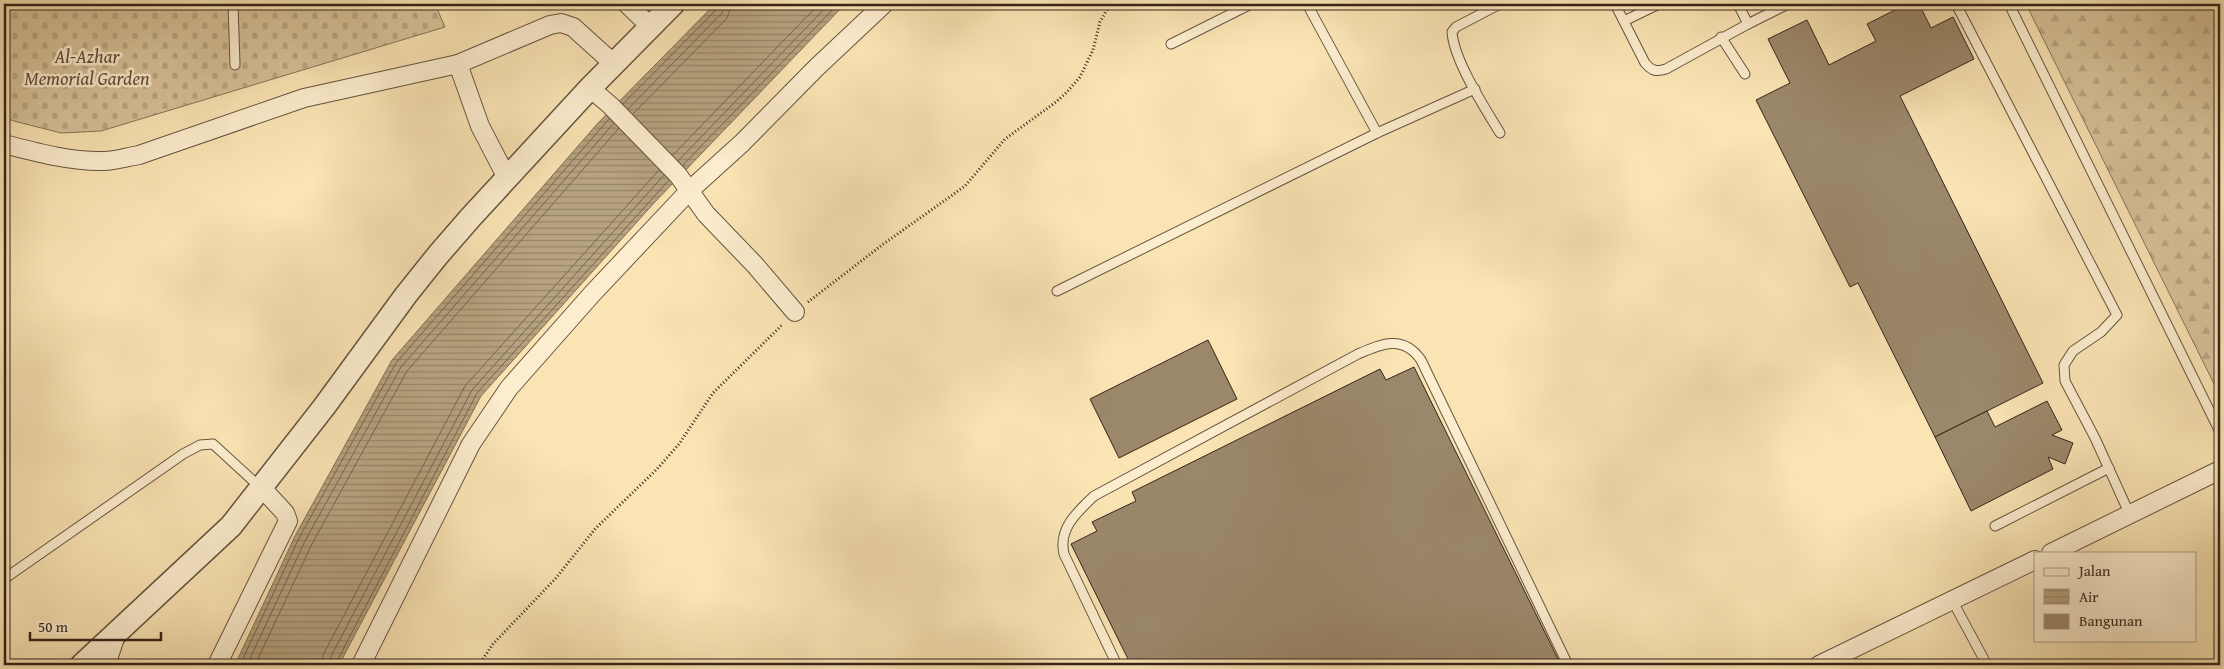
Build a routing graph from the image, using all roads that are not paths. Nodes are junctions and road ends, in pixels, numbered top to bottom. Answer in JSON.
{"nodes":[{"id":1,"x":233,"y":4,"type":"edge"},
{"id":2,"x":627,"y":4,"type":"edge"},
{"id":3,"x":673,"y":4,"type":"edge"},
{"id":4,"x":884,"y":4,"type":"edge"},
{"id":5,"x":1251,"y":4,"type":"edge"},
{"id":6,"x":1307,"y":4,"type":"edge"},
{"id":7,"x":1500,"y":4,"type":"edge"},
{"id":8,"x":1615,"y":4,"type":"edge"},
{"id":9,"x":1659,"y":4,"type":"edge"},
{"id":10,"x":1738,"y":4,"type":"edge"},
{"id":11,"x":1788,"y":4,"type":"edge"},
{"id":12,"x":1956,"y":4,"type":"edge"},
{"id":13,"x":2009,"y":4,"type":"edge"},
{"id":14,"x":1624,"y":21,"type":"junction"},
{"id":15,"x":1748,"y":24,"type":"junction"},
{"id":16,"x":650,"y":26,"type":"junction"},
{"id":17,"x":1721,"y":37,"type":"junction"},
{"id":18,"x":1171,"y":44,"type":"dead end"},
{"id":19,"x":458,"y":64,"type":"junction"},
{"id":20,"x":614,"y":64,"type":"junction"},
{"id":21,"x":235,"y":65,"type":"dead end"},
{"id":22,"x":1745,"y":74,"type":"dead end"},
{"id":23,"x":590,"y":88,"type":"junction"},
{"id":24,"x":1475,"y":89,"type":"junction"},
{"id":25,"x":1377,"y":133,"type":"junction"},
{"id":26,"x":1500,"y":133,"type":"dead end"},
{"id":27,"x":4,"y":144,"type":"edge"},
{"id":28,"x":507,"y":178,"type":"junction"},
{"id":29,"x":689,"y":191,"type":"junction"},
{"id":30,"x":1057,"y":291,"type":"dead end"},
{"id":31,"x":795,"y":312,"type":"road end"},
{"id":32,"x":2220,"y":432,"type":"edge"},
{"id":33,"x":2109,"y":468,"type":"junction"},
{"id":34,"x":2220,"y":470,"type":"edge"},
{"id":35,"x":262,"y":488,"type":"junction"},
{"id":36,"x":2130,"y":515,"type":"junction"},
{"id":37,"x":1995,"y":526,"type":"dead end"},
{"id":38,"x":2053,"y":552,"type":"edge"},
{"id":39,"x":2034,"y":560,"type":"edge"},
{"id":40,"x":4,"y":580,"type":"edge"},
{"id":41,"x":1952,"y":600,"type":"junction"},
{"id":42,"x":116,"y":635,"type":"junction"},
{"id":43,"x":82,"y":665,"type":"edge"},
{"id":44,"x":106,"y":665,"type":"edge"},
{"id":45,"x":217,"y":665,"type":"edge"},
{"id":46,"x":361,"y":665,"type":"edge"},
{"id":47,"x":1117,"y":665,"type":"edge"},
{"id":48,"x":1568,"y":665,"type":"edge"},
{"id":49,"x":1819,"y":665,"type":"edge"},
{"id":50,"x":1987,"y":665,"type":"edge"}],
"edges":[{"from":1,"to":21,"type":"lane"},
{"from":2,"to":16,"type":"street"},
{"from":3,"to":16,"type":"street"},
{"from":4,"to":29,"type":"street"},
{"from":5,"to":18,"type":"lane"},
{"from":6,"to":25,"type":"lane"},
{"from":7,"to":24,"type":"lane"},
{"from":8,"to":14,"type":"lane"},
{"from":9,"to":14,"type":"lane"},
{"from":10,"to":15,"type":"lane"},
{"from":11,"to":15,"type":"lane"},
{"from":12,"to":33,"type":"lane"},
{"from":13,"to":32,"type":"lane"},
{"from":14,"to":17,"type":"lane"},
{"from":15,"to":17,"type":"lane"},
{"from":16,"to":20,"type":"street"},
{"from":17,"to":22,"type":"lane"},
{"from":19,"to":20,"type":"street"},
{"from":19,"to":27,"type":"street"},
{"from":19,"to":28,"type":"street"},
{"from":20,"to":23,"type":"street"},
{"from":23,"to":28,"type":"street"},
{"from":23,"to":29,"type":"street"},
{"from":24,"to":25,"type":"lane"},
{"from":24,"to":26,"type":"lane"},
{"from":25,"to":30,"type":"lane"},
{"from":28,"to":35,"type":"street"},
{"from":29,"to":31,"type":"street"},
{"from":29,"to":46,"type":"street"},
{"from":33,"to":36,"type":"lane"},
{"from":33,"to":37,"type":"lane"},
{"from":34,"to":36,"type":"street"},
{"from":35,"to":40,"type":"lane"},
{"from":35,"to":42,"type":"street"},
{"from":35,"to":45,"type":"street"},
{"from":36,"to":38,"type":"street"},
{"from":39,"to":41,"type":"street"},
{"from":41,"to":49,"type":"street"},
{"from":41,"to":50,"type":"lane"},
{"from":42,"to":43,"type":"street"},
{"from":42,"to":44,"type":"street"},
{"from":47,"to":48,"type":"lane"}]}
